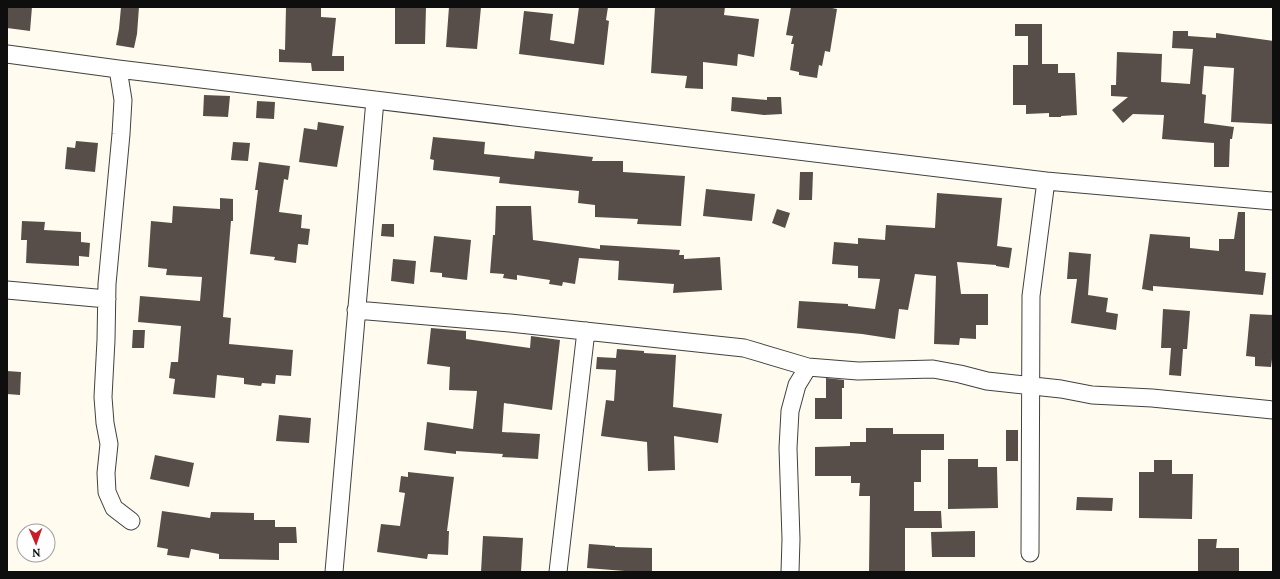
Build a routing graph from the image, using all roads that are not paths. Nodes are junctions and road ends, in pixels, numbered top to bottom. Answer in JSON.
{"nodes":[{"id":1,"x":7,"y":54,"type":"edge"},
{"id":2,"x":118,"y":70,"type":"junction"},
{"id":3,"x":375,"y":100,"type":"junction"},
{"id":4,"x":1046,"y":181,"type":"junction"},
{"id":5,"x":1273,"y":201,"type":"edge"},
{"id":6,"x":7,"y":290,"type":"edge"},
{"id":7,"x":107,"y":299,"type":"junction"},
{"id":8,"x":356,"y":310,"type":"junction"},
{"id":9,"x":586,"y":331,"type":"junction"},
{"id":10,"x":808,"y":367,"type":"junction"},
{"id":11,"x":1031,"y":386,"type":"junction"},
{"id":12,"x":1273,"y":410,"type":"edge"},
{"id":13,"x":131,"y":521,"type":"dead end"},
{"id":14,"x":1030,"y":553,"type":"dead end"},
{"id":15,"x":334,"y":572,"type":"edge"},
{"id":16,"x":558,"y":572,"type":"edge"},
{"id":17,"x":790,"y":572,"type":"edge"}],
"edges":[{"from":1,"to":2,"type":"street"},
{"from":2,"to":3,"type":"street"},
{"from":2,"to":7,"type":"street"},
{"from":3,"to":4,"type":"street"},
{"from":3,"to":8,"type":"street"},
{"from":4,"to":5,"type":"street"},
{"from":4,"to":11,"type":"street"},
{"from":6,"to":7,"type":"street"},
{"from":7,"to":13,"type":"street"},
{"from":8,"to":9,"type":"street"},
{"from":8,"to":15,"type":"street"},
{"from":9,"to":10,"type":"street"},
{"from":9,"to":16,"type":"street"},
{"from":10,"to":11,"type":"street"},
{"from":10,"to":17,"type":"street"},
{"from":11,"to":12,"type":"street"},
{"from":11,"to":14,"type":"street"}]}
